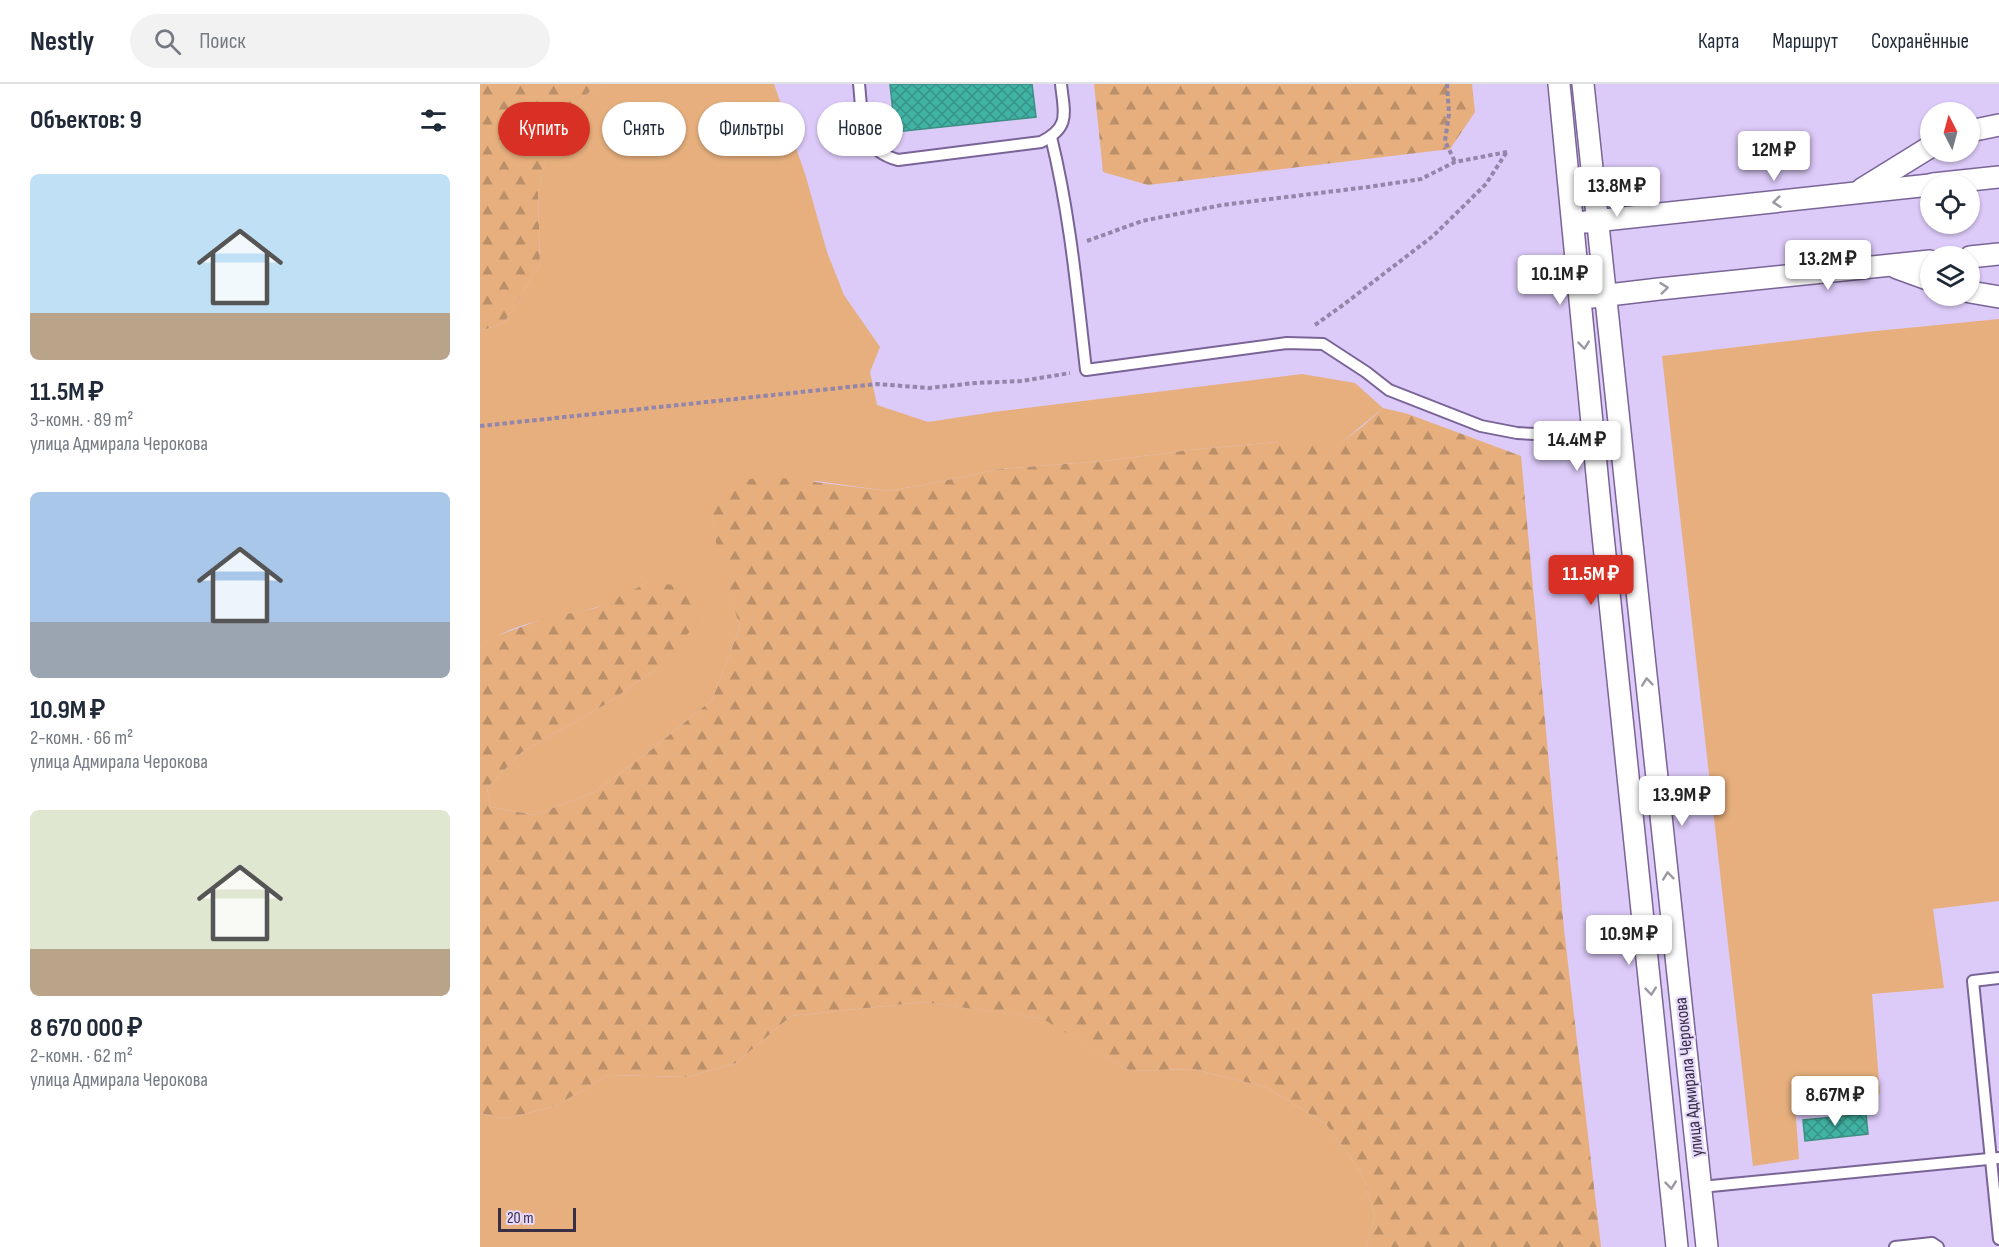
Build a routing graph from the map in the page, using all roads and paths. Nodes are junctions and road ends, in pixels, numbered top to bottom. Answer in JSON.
{"nodes":[{"id":1,"x":860,"y":84,"type":"edge"},
{"id":2,"x":1061,"y":84,"type":"edge"},
{"id":3,"x":1447,"y":84,"type":"edge"},
{"id":4,"x":1559,"y":84,"type":"edge"},
{"id":5,"x":1583,"y":84,"type":"edge"},
{"id":6,"x":1999,"y":125,"type":"edge"},
{"id":7,"x":1980,"y":129,"type":"edge"},
{"id":8,"x":1051,"y":137,"type":"junction"},
{"id":9,"x":1920,"y":153,"type":"edge"},
{"id":10,"x":1455,"y":162,"type":"junction"},
{"id":11,"x":1999,"y":177,"type":"edge"},
{"id":12,"x":1980,"y":179,"type":"edge"},
{"id":13,"x":1920,"y":186,"type":"edge"},
{"id":14,"x":1856,"y":193,"type":"junction"},
{"id":15,"x":1598,"y":221,"type":"junction"},
{"id":16,"x":1572,"y":224,"type":"junction"},
{"id":17,"x":1072,"y":246,"type":"junction"},
{"id":18,"x":1999,"y":254,"type":"edge"},
{"id":19,"x":1980,"y":256,"type":"edge"},
{"id":20,"x":1920,"y":262,"type":"edge"},
{"id":21,"x":1891,"y":266,"type":"junction"},
{"id":22,"x":1920,"y":276,"type":"edge"},
{"id":23,"x":1980,"y":294,"type":"edge"},
{"id":24,"x":1606,"y":296,"type":"junction"},
{"id":25,"x":1999,"y":297,"type":"edge"},
{"id":26,"x":1579,"y":299,"type":"junction"},
{"id":27,"x":1287,"y":343,"type":"junction"},
{"id":28,"x":1086,"y":370,"type":"junction"},
{"id":29,"x":480,"y":426,"type":"edge"},
{"id":30,"x":1593,"y":427,"type":"junction"},
{"id":31,"x":1999,"y":978,"type":"edge"},
{"id":32,"x":1995,"y":1159,"type":"edge"},
{"id":33,"x":1701,"y":1187,"type":"junction"},
{"id":34,"x":1999,"y":1239,"type":"edge"},
{"id":35,"x":1677,"y":1247,"type":"edge"},
{"id":36,"x":1707,"y":1247,"type":"edge"},
{"id":37,"x":1895,"y":1247,"type":"edge"},
{"id":38,"x":1938,"y":1247,"type":"edge"}],
"edges":[{"from":1,"to":8,"type":"lane"},
{"from":2,"to":8,"type":"lane"},
{"from":3,"to":10,"type":"path"},
{"from":4,"to":16,"type":"street","name":"улица Адмирала Черокова"},
{"from":5,"to":15,"type":"street","name":"улица Адмирала Черокова"},
{"from":6,"to":7,"type":"street"},
{"from":8,"to":17,"type":"lane"},
{"from":9,"to":14,"type":"street"},
{"from":10,"to":17,"type":"path"},
{"from":10,"to":27,"type":"path"},
{"from":11,"to":12,"type":"street"},
{"from":13,"to":14,"type":"street"},
{"from":14,"to":15,"type":"street","one_way":true},
{"from":15,"to":16,"type":"street"},
{"from":15,"to":24,"type":"street","name":"улица Адмирала Черокова"},
{"from":16,"to":26,"type":"street","name":"улица Адмирала Черокова"},
{"from":17,"to":28,"type":"lane"},
{"from":18,"to":19,"type":"street"},
{"from":20,"to":21,"type":"street"},
{"from":21,"to":22,"type":"street"},
{"from":24,"to":21,"type":"street","one_way":true},
{"from":23,"to":25,"type":"street"},
{"from":24,"to":26,"type":"street"},
{"from":33,"to":24,"type":"street","name":"улица Адмирала Черокова","one_way":true},
{"from":26,"to":30,"type":"street","name":"улица Адмирала Черокова","one_way":true},
{"from":27,"to":28,"type":"lane"},
{"from":27,"to":30,"type":"lane"},
{"from":28,"to":29,"type":"path"},
{"from":30,"to":35,"type":"street","name":"улица Адмирала Черокова","one_way":true},
{"from":31,"to":32,"type":"lane"},
{"from":32,"to":33,"type":"lane"},
{"from":32,"to":34,"type":"lane"},
{"from":33,"to":36,"type":"street","name":"улица Адмирала Черокова"},
{"from":37,"to":38,"type":"lane"}]}
